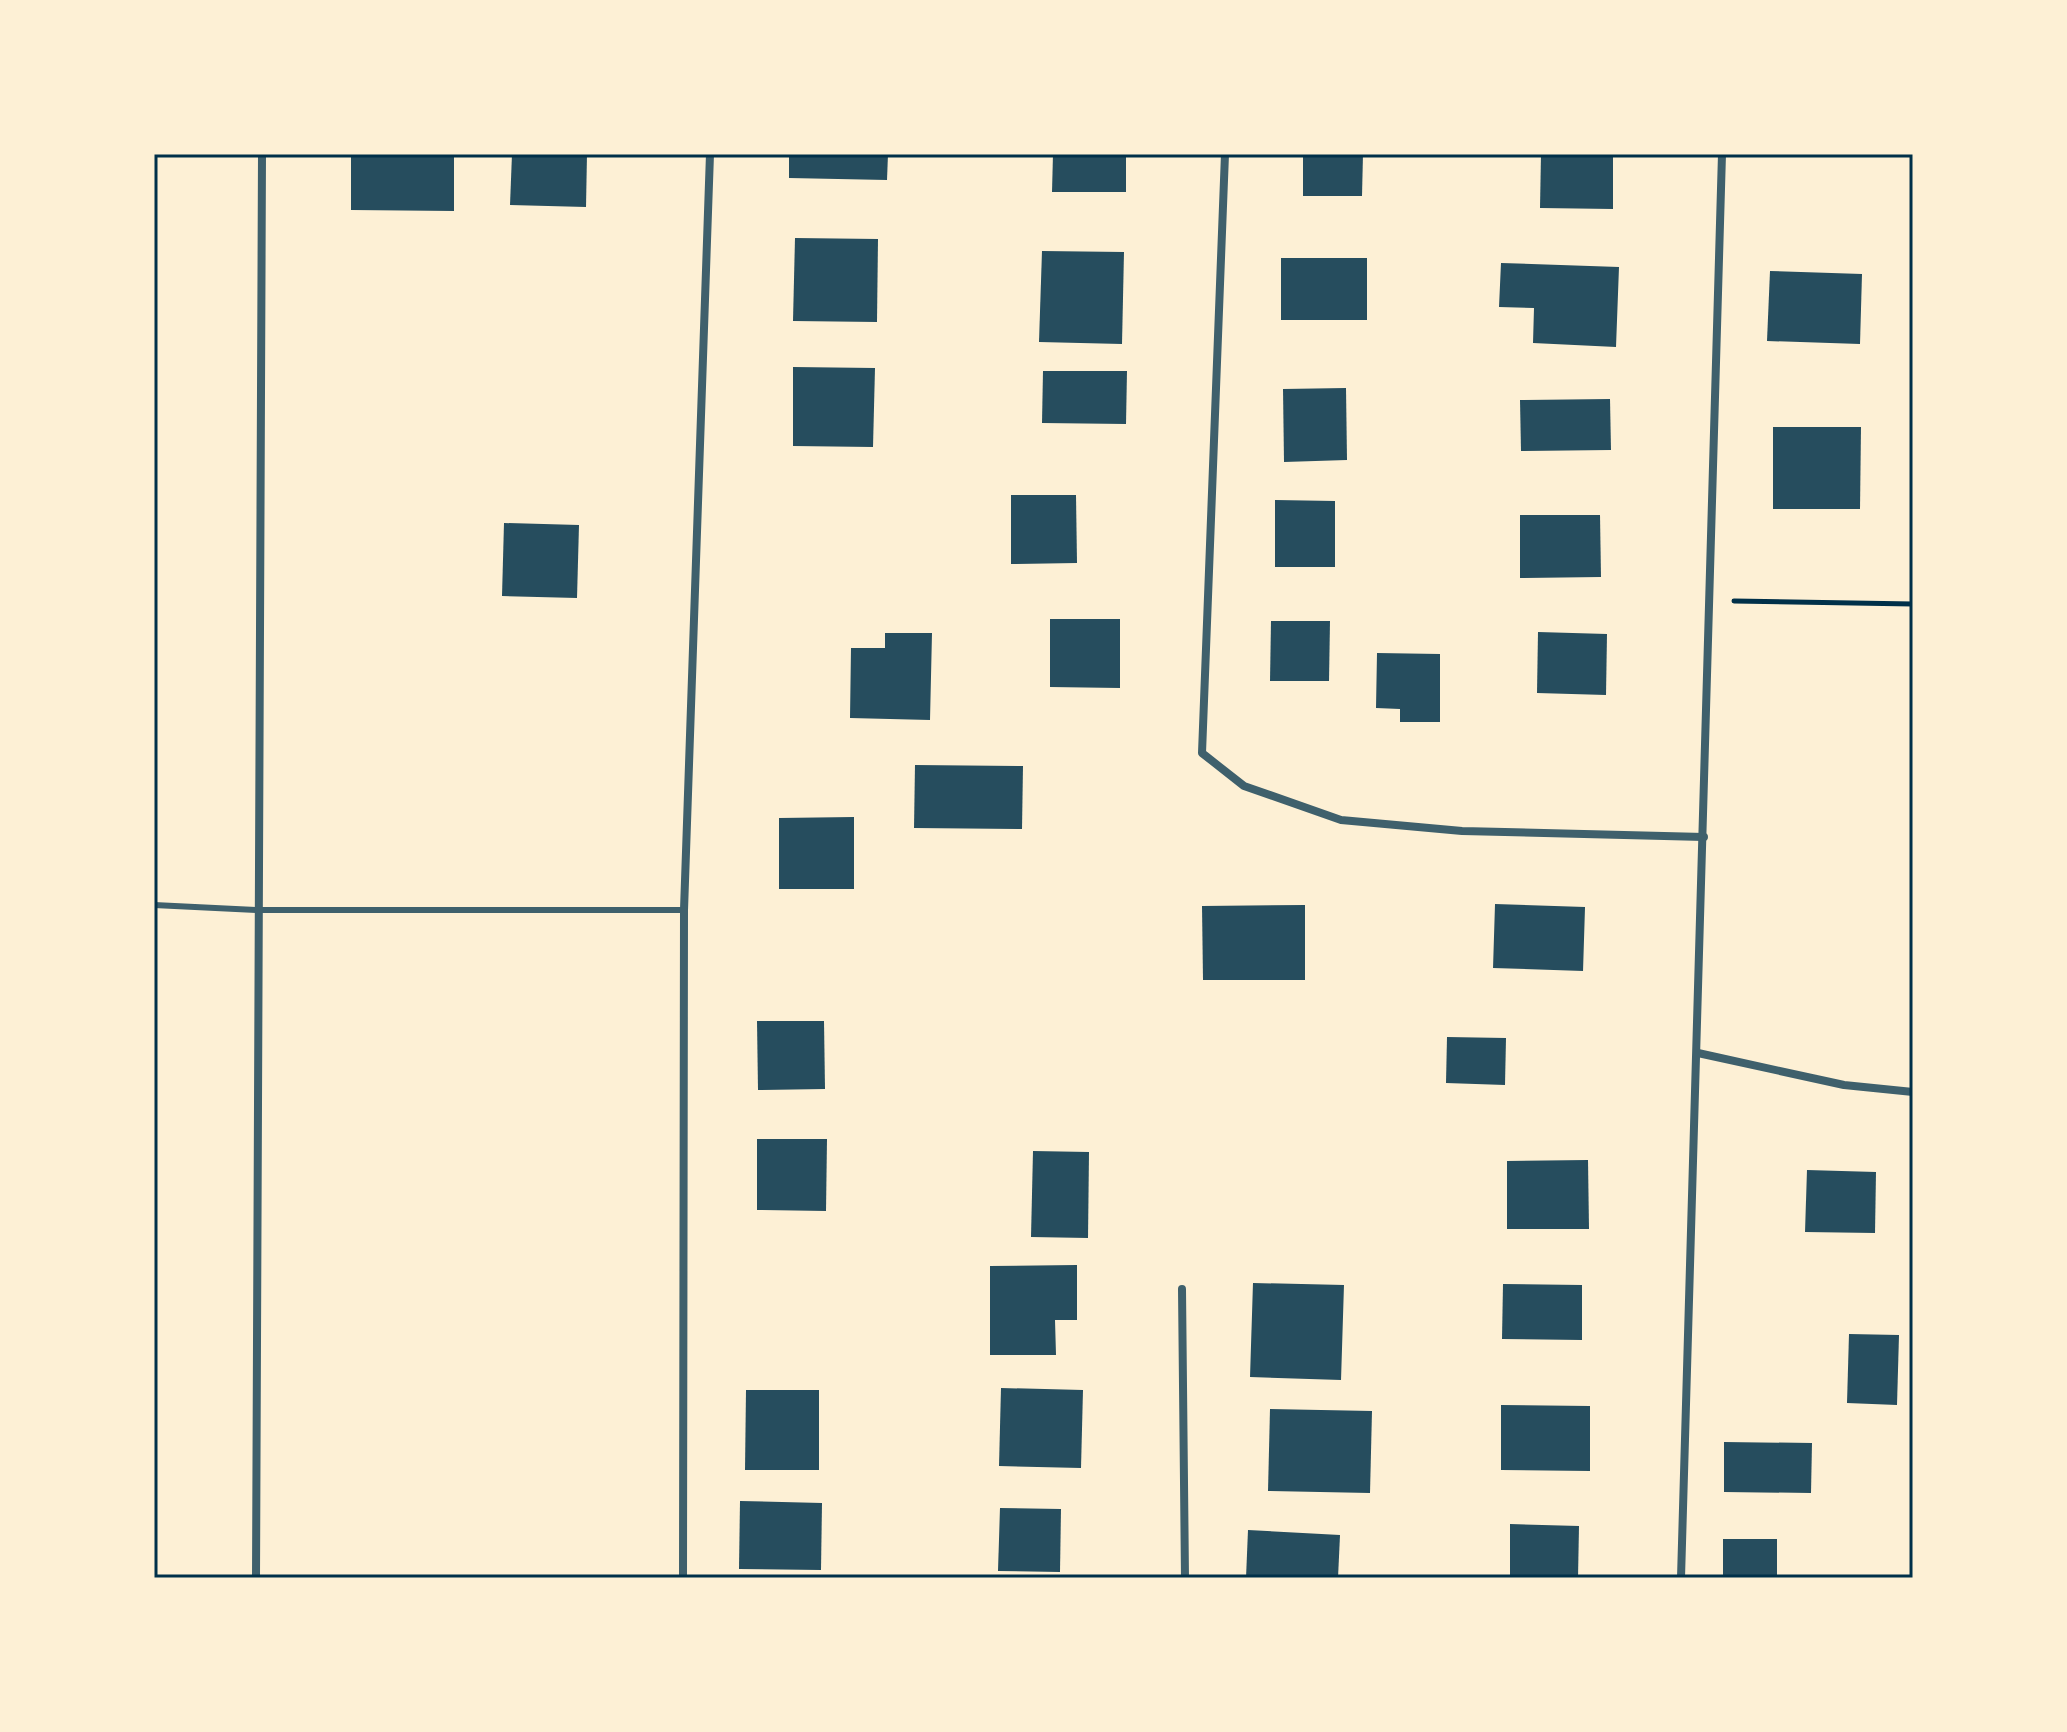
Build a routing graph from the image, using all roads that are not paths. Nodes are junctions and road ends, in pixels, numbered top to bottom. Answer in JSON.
{"nodes":[{"id":1,"x":262,"y":154,"type":"edge"},
{"id":2,"x":710,"y":154,"type":"edge"},
{"id":3,"x":1225,"y":154,"type":"edge"},
{"id":4,"x":1722,"y":154,"type":"edge"},
{"id":5,"x":1704,"y":837,"type":"junction"},
{"id":6,"x":154,"y":905,"type":"edge"},
{"id":7,"x":258,"y":910,"type":"junction"},
{"id":8,"x":684,"y":910,"type":"junction"},
{"id":9,"x":1698,"y":1053,"type":"junction"},
{"id":10,"x":1913,"y":1092,"type":"edge"},
{"id":11,"x":1182,"y":1289,"type":"dead end"},
{"id":12,"x":256,"y":1578,"type":"edge"},
{"id":13,"x":683,"y":1578,"type":"edge"},
{"id":14,"x":1185,"y":1578,"type":"edge"},
{"id":15,"x":1681,"y":1578,"type":"edge"}],
"edges":[{"from":1,"to":7,"type":"street"},
{"from":2,"to":8,"type":"street"},
{"from":3,"to":5,"type":"street"},
{"from":4,"to":5,"type":"street"},
{"from":5,"to":9,"type":"street"},
{"from":6,"to":7,"type":"lane"},
{"from":7,"to":8,"type":"lane"},
{"from":7,"to":12,"type":"street"},
{"from":8,"to":13,"type":"street"},
{"from":9,"to":10,"type":"street"},
{"from":9,"to":15,"type":"street"},
{"from":11,"to":14,"type":"street"}]}
